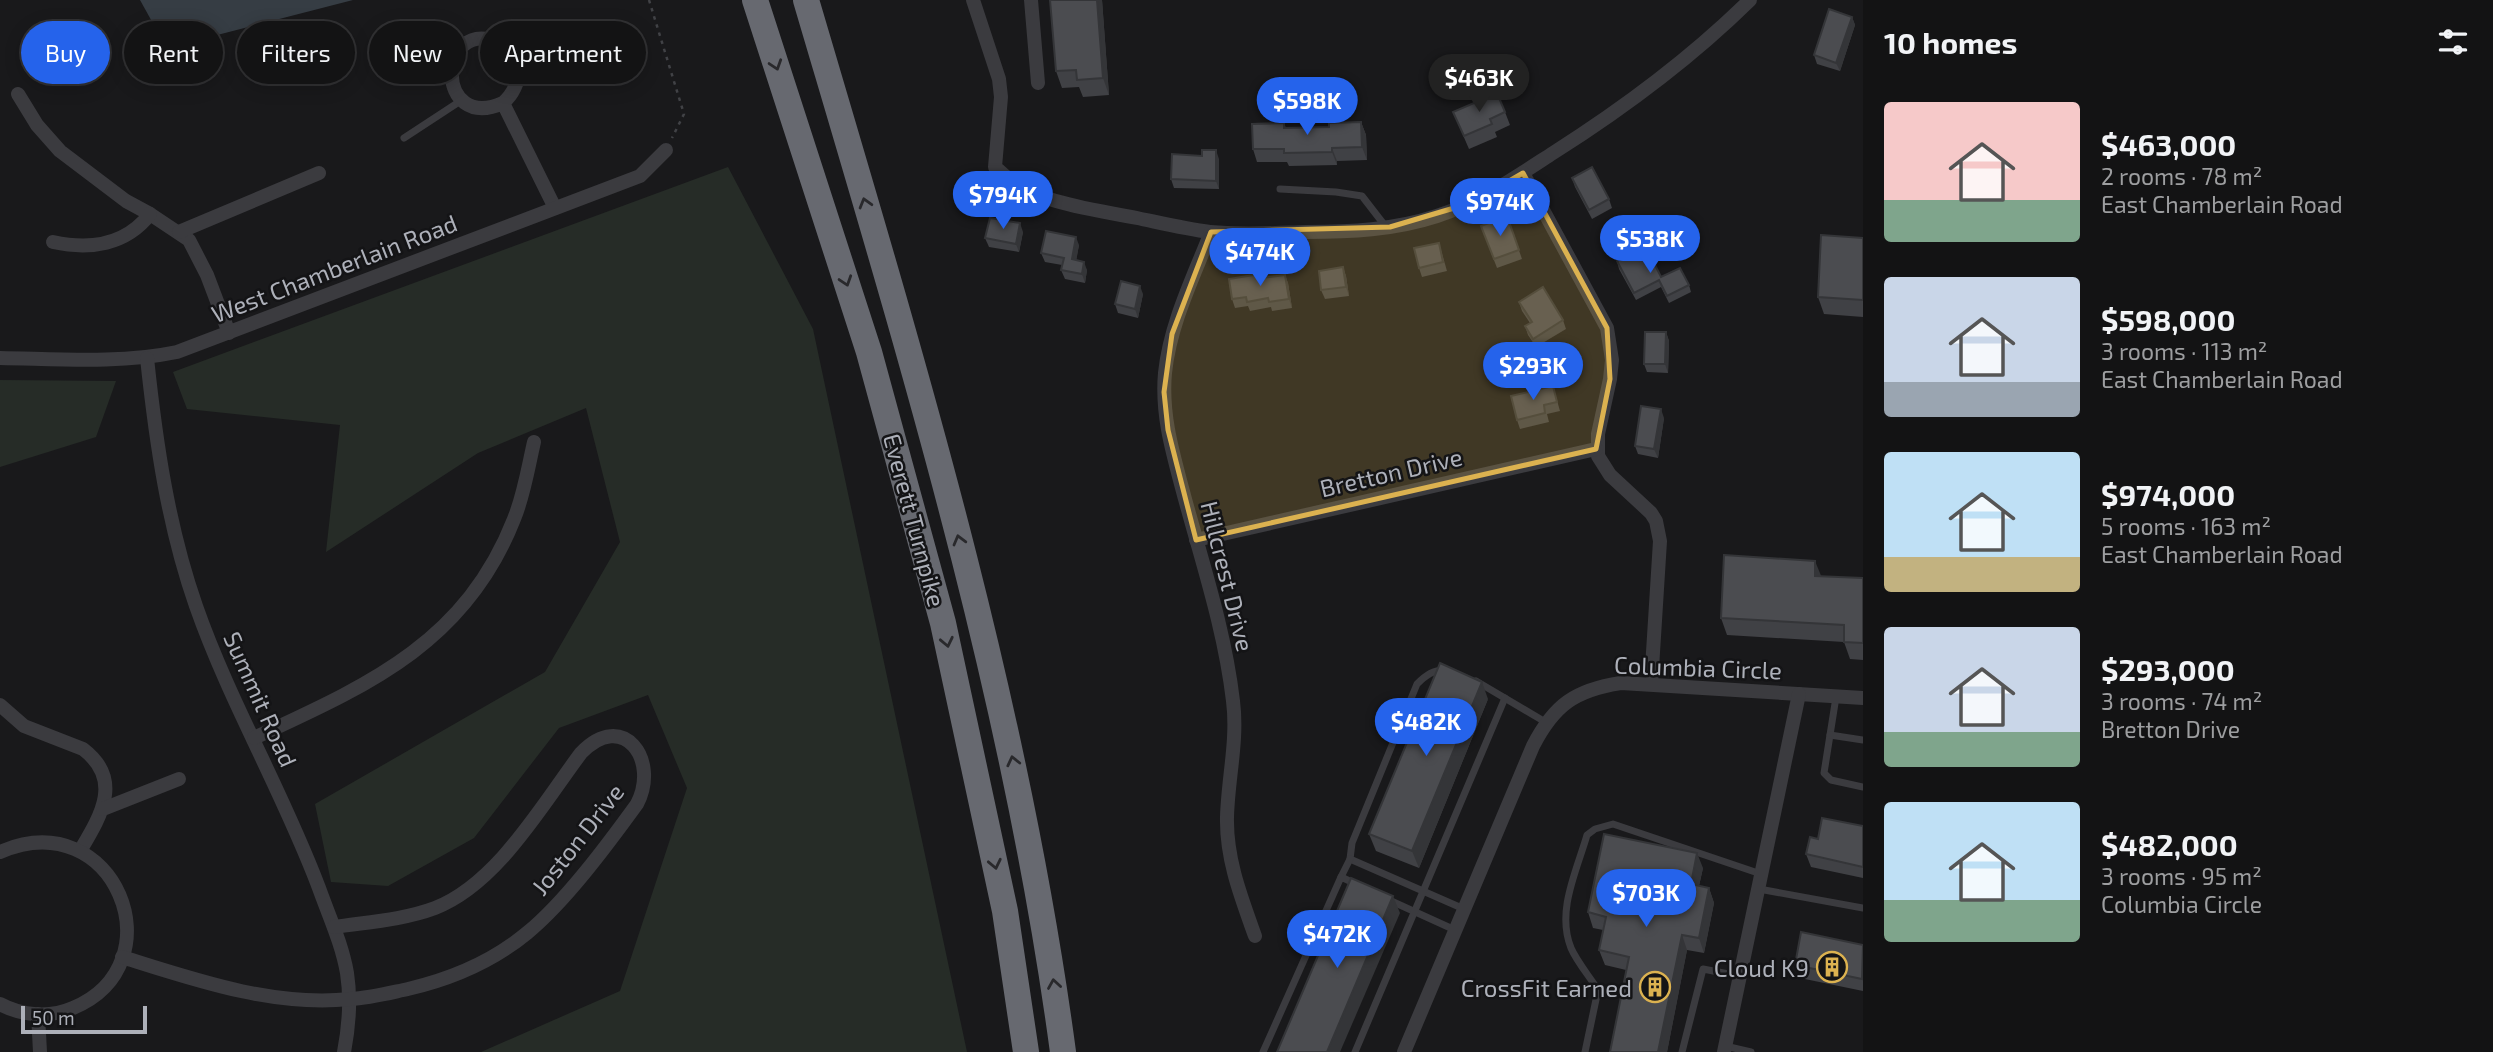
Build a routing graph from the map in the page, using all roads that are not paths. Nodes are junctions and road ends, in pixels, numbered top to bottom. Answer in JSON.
{"nodes":[{"id":1,"x":755,"y":0,"type":"edge"},
{"id":2,"x":806,"y":0,"type":"edge"},
{"id":3,"x":973,"y":0,"type":"edge"},
{"id":4,"x":1031,"y":0,"type":"edge"},
{"id":5,"x":1750,"y":0,"type":"edge"},
{"id":6,"x":1038,"y":83,"type":"dead end"},
{"id":7,"x":18,"y":94,"type":"dead end"},
{"id":8,"x":462,"y":100,"type":"junction"},
{"id":9,"x":503,"y":103,"type":"junction"},
{"id":10,"x":404,"y":138,"type":"dead end"},
{"id":11,"x":666,"y":150,"type":"road end"},
{"id":12,"x":319,"y":173,"type":"dead end"},
{"id":13,"x":1523,"y":173,"type":"junction"},
{"id":14,"x":1280,"y":189,"type":"dead end"},
{"id":15,"x":555,"y":208,"type":"junction"},
{"id":16,"x":150,"y":214,"type":"junction"},
{"id":17,"x":1387,"y":228,"type":"junction"},
{"id":18,"x":179,"y":232,"type":"junction"},
{"id":19,"x":1211,"y":232,"type":"junction"},
{"id":20,"x":53,"y":242,"type":"dead end"},
{"id":21,"x":229,"y":333,"type":"junction"},
{"id":22,"x":0,"y":358,"type":"edge"},
{"id":23,"x":147,"y":358,"type":"junction"},
{"id":24,"x":534,"y":442,"type":"dead end"},
{"id":25,"x":1597,"y":449,"type":"junction"},
{"id":26,"x":1196,"y":540,"type":"junction"},
{"id":27,"x":1459,"y":674,"type":"edge"},
{"id":28,"x":1469,"y":677,"type":"edge"},
{"id":29,"x":1651,"y":684,"type":"junction"},
{"id":30,"x":1799,"y":694,"type":"junction"},
{"id":31,"x":1836,"y":696,"type":"junction"},
{"id":32,"x":1505,"y":698,"type":"junction"},
{"id":33,"x":1863,"y":698,"type":"edge"},
{"id":34,"x":0,"y":705,"type":"edge"},
{"id":35,"x":1547,"y":723,"type":"junction"},
{"id":36,"x":1830,"y":735,"type":"junction"},
{"id":37,"x":254,"y":738,"type":"junction"},
{"id":38,"x":1863,"y":740,"type":"edge"},
{"id":39,"x":180,"y":779,"type":"dead end"},
{"id":40,"x":1863,"y":787,"type":"edge"},
{"id":41,"x":103,"y":808,"type":"junction"},
{"id":42,"x":0,"y":851,"type":"edge"},
{"id":43,"x":80,"y":852,"type":"junction"},
{"id":44,"x":1350,"y":859,"type":"junction"},
{"id":45,"x":1341,"y":877,"type":"junction"},
{"id":46,"x":1760,"y":881,"type":"junction"},
{"id":47,"x":1366,"y":889,"type":"edge"},
{"id":48,"x":1423,"y":891,"type":"junction"},
{"id":49,"x":1378,"y":894,"type":"edge"},
{"id":50,"x":1863,"y":908,"type":"edge"},
{"id":51,"x":1464,"y":909,"type":"junction"},
{"id":52,"x":1415,"y":911,"type":"junction"},
{"id":53,"x":334,"y":927,"type":"junction"},
{"id":54,"x":1455,"y":930,"type":"junction"},
{"id":55,"x":1255,"y":936,"type":"dead end"},
{"id":56,"x":122,"y":957,"type":"junction"},
{"id":57,"x":1740,"y":976,"type":"junction"},
{"id":58,"x":350,"y":1000,"type":"junction"},
{"id":59,"x":0,"y":1004,"type":"edge"},
{"id":60,"x":38,"y":1014,"type":"junction"},
{"id":61,"x":1724,"y":1049,"type":"edge"},
{"id":62,"x":1751,"y":1051,"type":"edge"},
{"id":63,"x":40,"y":1052,"type":"edge"},
{"id":64,"x":344,"y":1052,"type":"edge"},
{"id":65,"x":1026,"y":1052,"type":"edge"},
{"id":66,"x":1063,"y":1052,"type":"edge"},
{"id":67,"x":1263,"y":1052,"type":"edge"},
{"id":68,"x":1355,"y":1052,"type":"edge"},
{"id":69,"x":1404,"y":1052,"type":"edge"},
{"id":70,"x":1585,"y":1052,"type":"edge"},
{"id":71,"x":1682,"y":1052,"type":"edge"},
{"id":72,"x":1760,"y":1052,"type":"edge"}],
"edges":[{"from":1,"to":65,"type":"highway","name":"Everett Turnpike","one_way":true},
{"from":66,"to":2,"type":"highway","name":"Everett Turnpike","one_way":true},
{"from":3,"to":19,"type":"street"},
{"from":4,"to":6,"type":"street"},
{"from":5,"to":13,"type":"street"},
{"from":7,"to":16,"type":"street"},
{"from":8,"to":9,"type":"street"},
{"from":8,"to":9,"type":"street"},
{"from":8,"to":10,"type":"lane"},
{"from":9,"to":15,"type":"street"},
{"from":11,"to":15,"type":"street","name":"West Chamberlain Road"},
{"from":12,"to":18,"type":"street"},
{"from":13,"to":17,"type":"street"},
{"from":13,"to":25,"type":"street"},
{"from":14,"to":17,"type":"lane"},
{"from":15,"to":21,"type":"street","name":"West Chamberlain Road"},
{"from":16,"to":18,"type":"street"},
{"from":16,"to":20,"type":"street"},
{"from":17,"to":19,"type":"street"},
{"from":18,"to":21,"type":"street"},
{"from":19,"to":26,"type":"street","name":"Hillcrest Drive"},
{"from":21,"to":23,"type":"street","name":"West Chamberlain Road"},
{"from":22,"to":23,"type":"street","name":"West Chamberlain Road"},
{"from":23,"to":37,"type":"street","name":"Summit Road"},
{"from":24,"to":37,"type":"street"},
{"from":25,"to":26,"type":"street","name":"Bretton Drive"},
{"from":25,"to":29,"type":"street"},
{"from":26,"to":55,"type":"street","name":"Hillcrest Drive"},
{"from":27,"to":44,"type":"lane"},
{"from":28,"to":32,"type":"lane"},
{"from":29,"to":30,"type":"street","name":"Columbia Circle"},
{"from":29,"to":35,"type":"street","name":"Columbia Circle"},
{"from":30,"to":31,"type":"street","name":"Columbia Circle"},
{"from":30,"to":46,"type":"street","name":"Columbia Circle"},
{"from":31,"to":33,"type":"street","name":"Columbia Circle"},
{"from":31,"to":36,"type":"lane"},
{"from":32,"to":35,"type":"lane"},
{"from":32,"to":48,"type":"lane"},
{"from":34,"to":41,"type":"street"},
{"from":35,"to":51,"type":"street","name":"Columbia Circle"},
{"from":36,"to":38,"type":"lane"},
{"from":36,"to":40,"type":"lane"},
{"from":37,"to":53,"type":"street","name":"Summit Road"},
{"from":39,"to":41,"type":"street"},
{"from":41,"to":43,"type":"street"},
{"from":42,"to":43,"type":"street"},
{"from":43,"to":56,"type":"street"},
{"from":44,"to":45,"type":"lane"},
{"from":44,"to":48,"type":"lane"},
{"from":45,"to":47,"type":"lane"},
{"from":45,"to":67,"type":"lane"},
{"from":46,"to":50,"type":"lane"},
{"from":46,"to":57,"type":"street","name":"Columbia Circle"},
{"from":46,"to":70,"type":"lane"},
{"from":48,"to":51,"type":"lane"},
{"from":48,"to":52,"type":"lane"},
{"from":49,"to":52,"type":"lane"},
{"from":51,"to":54,"type":"street","name":"Columbia Circle"},
{"from":52,"to":54,"type":"lane"},
{"from":52,"to":68,"type":"lane"},
{"from":53,"to":58,"type":"street","name":"Summit Road"},
{"from":53,"to":58,"type":"street","name":"Joston Drive"},
{"from":54,"to":69,"type":"street","name":"Columbia Circle"},
{"from":56,"to":58,"type":"street","name":"Joston Drive"},
{"from":56,"to":60,"type":"street"},
{"from":57,"to":61,"type":"street","name":"Columbia Circle"},
{"from":57,"to":71,"type":"lane"},
{"from":58,"to":64,"type":"street","name":"Summit Road"},
{"from":59,"to":60,"type":"street"},
{"from":60,"to":63,"type":"street"},
{"from":61,"to":62,"type":"lane"},
{"from":62,"to":72,"type":"lane"}]}
